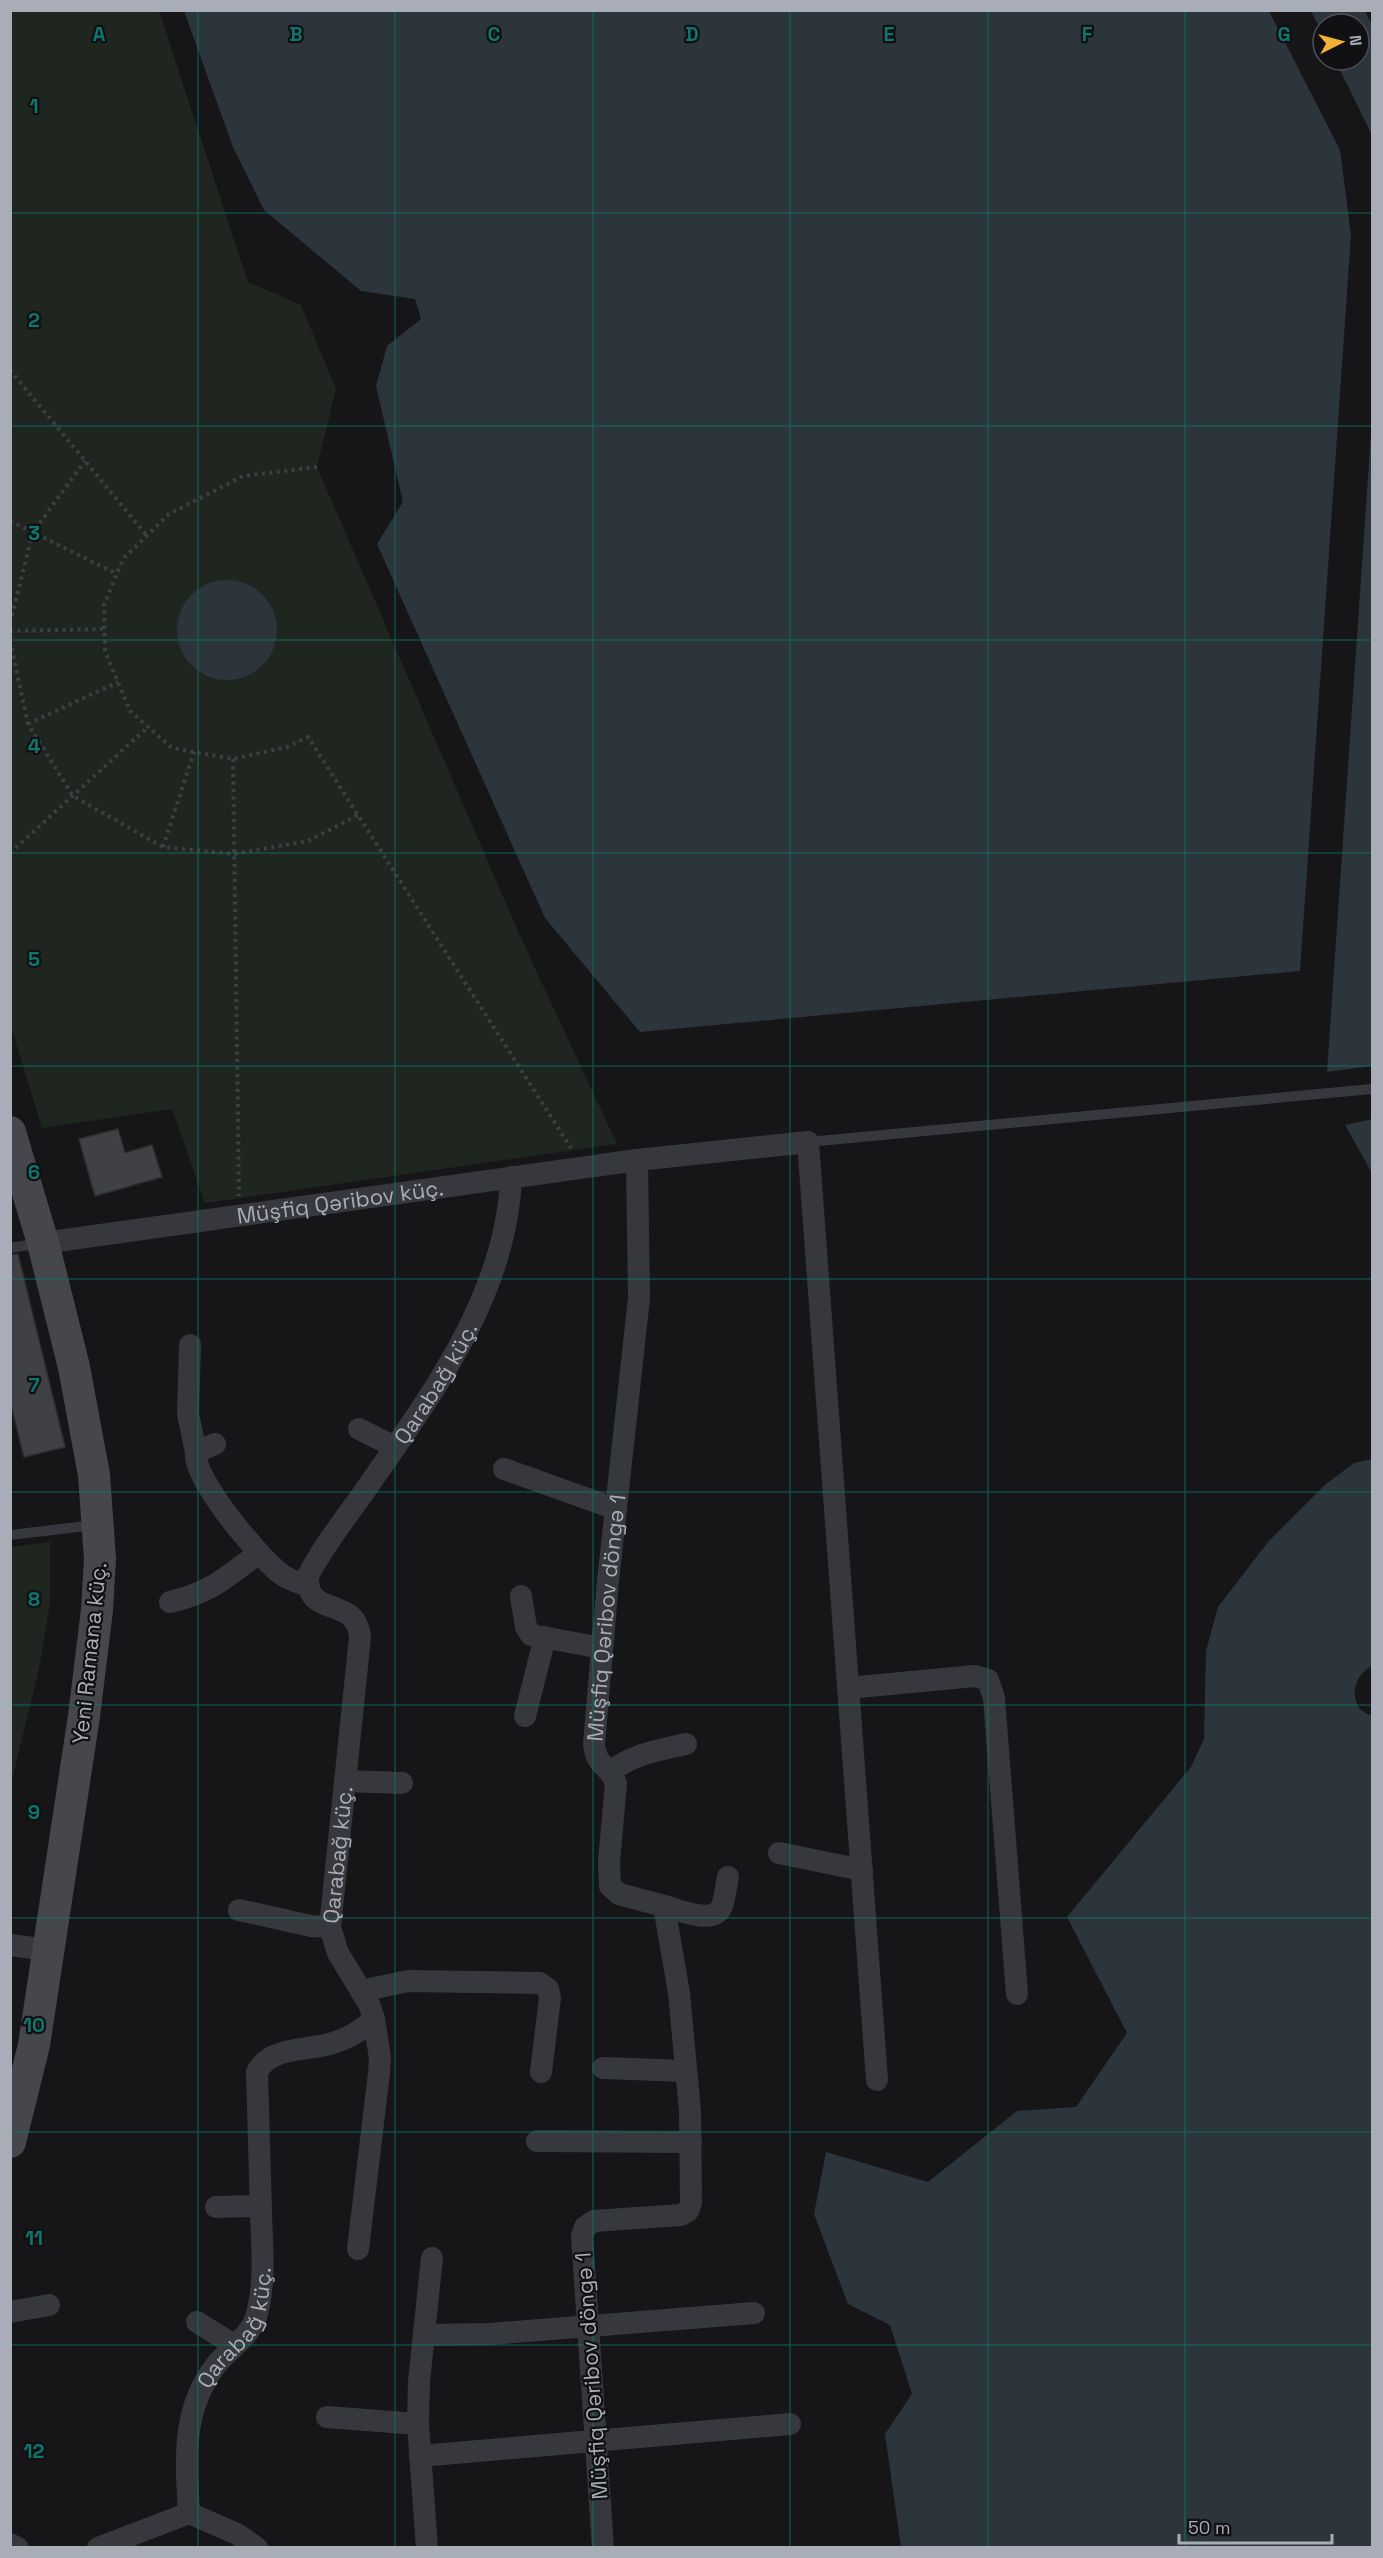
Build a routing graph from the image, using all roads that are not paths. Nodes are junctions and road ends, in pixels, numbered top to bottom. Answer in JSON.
{"nodes":[{"id":1,"x":1372,"y":1089,"type":"edge"},
{"id":2,"x":10,"y":1132,"type":"edge"},
{"id":3,"x":808,"y":1142,"type":"junction"},
{"id":4,"x":637,"y":1160,"type":"junction"},
{"id":5,"x":511,"y":1177,"type":"junction"},
{"id":6,"x":43,"y":1243,"type":"junction"},
{"id":7,"x":10,"y":1248,"type":"edge"},
{"id":8,"x":190,"y":1345,"type":"dead end"},
{"id":9,"x":359,"y":1429,"type":"dead end"},
{"id":10,"x":395,"y":1447,"type":"junction"},
{"id":11,"x":504,"y":1468,"type":"dead end"},
{"id":12,"x":616,"y":1509,"type":"junction"},
{"id":13,"x":98,"y":1524,"type":"junction"},
{"id":14,"x":10,"y":1535,"type":"edge"},
{"id":15,"x":259,"y":1553,"type":"junction"},
{"id":16,"x":308,"y":1586,"type":"junction"},
{"id":17,"x":521,"y":1596,"type":"dead end"},
{"id":18,"x":170,"y":1602,"type":"dead end"},
{"id":19,"x":545,"y":1637,"type":"junction"},
{"id":20,"x":602,"y":1648,"type":"junction"},
{"id":21,"x":848,"y":1688,"type":"junction"},
{"id":22,"x":525,"y":1716,"type":"dead end"},
{"id":23,"x":686,"y":1744,"type":"dead end"},
{"id":24,"x":611,"y":1771,"type":"junction"},
{"id":25,"x":345,"y":1781,"type":"junction"},
{"id":26,"x":402,"y":1784,"type":"dead end"},
{"id":27,"x":779,"y":1853,"type":"dead end"},
{"id":28,"x":862,"y":1870,"type":"junction"},
{"id":29,"x":728,"y":1877,"type":"dead end"},
{"id":30,"x":664,"y":1906,"type":"junction"},
{"id":31,"x":239,"y":1910,"type":"dead end"},
{"id":32,"x":330,"y":1927,"type":"junction"},
{"id":33,"x":10,"y":1945,"type":"edge"},
{"id":34,"x":48,"y":1950,"type":"junction"},
{"id":35,"x":361,"y":1991,"type":"junction"},
{"id":36,"x":1017,"y":1994,"type":"dead end"},
{"id":37,"x":374,"y":2019,"type":"junction"},
{"id":38,"x":603,"y":2068,"type":"dead end"},
{"id":39,"x":686,"y":2071,"type":"junction"},
{"id":40,"x":541,"y":2072,"type":"dead end"},
{"id":41,"x":877,"y":2080,"type":"dead end"},
{"id":42,"x":537,"y":2141,"type":"dead end"},
{"id":43,"x":10,"y":2142,"type":"edge"},
{"id":44,"x":690,"y":2142,"type":"junction"},
{"id":45,"x":261,"y":2206,"type":"junction"},
{"id":46,"x":216,"y":2207,"type":"dead end"},
{"id":47,"x":358,"y":2249,"type":"dead end"},
{"id":48,"x":432,"y":2258,"type":"dead end"},
{"id":49,"x":49,"y":2305,"type":"dead end"},
{"id":50,"x":10,"y":2312,"type":"edge"},
{"id":51,"x":754,"y":2313,"type":"dead end"},
{"id":52,"x":197,"y":2322,"type":"dead end"},
{"id":53,"x":586,"y":2327,"type":"junction"},
{"id":54,"x":424,"y":2335,"type":"junction"},
{"id":55,"x":234,"y":2345,"type":"junction"},
{"id":56,"x":327,"y":2417,"type":"dead end"},
{"id":57,"x":418,"y":2424,"type":"junction"},
{"id":58,"x":790,"y":2424,"type":"dead end"},
{"id":59,"x":595,"y":2442,"type":"junction"},
{"id":60,"x":420,"y":2456,"type":"junction"},
{"id":61,"x":189,"y":2513,"type":"junction"},
{"id":62,"x":10,"y":2544,"type":"edge"},
{"id":63,"x":18,"y":2547,"type":"edge"},
{"id":64,"x":98,"y":2547,"type":"edge"},
{"id":65,"x":257,"y":2547,"type":"edge"},
{"id":66,"x":427,"y":2547,"type":"edge"},
{"id":67,"x":603,"y":2547,"type":"edge"}],
"edges":[{"from":1,"to":3,"type":"lane"},
{"from":2,"to":6,"type":"street","name":"Yeni Ramana küç."},
{"from":3,"to":4,"type":"street","name":"Müşfiq Qəribov küç."},
{"from":3,"to":21,"type":"street"},
{"from":4,"to":5,"type":"street","name":"Müşfiq Qəribov küç."},
{"from":4,"to":12,"type":"street","name":"Müşfiq Qəribov döngə 1"},
{"from":5,"to":6,"type":"street","name":"Müşfiq Qəribov küç."},
{"from":5,"to":10,"type":"street","name":"Qarabağ küç."},
{"from":6,"to":7,"type":"lane"},
{"from":6,"to":13,"type":"street","name":"Yeni Ramana küç."},
{"from":8,"to":15,"type":"street"},
{"from":9,"to":10,"type":"street"},
{"from":10,"to":16,"type":"street","name":"Qarabağ küç."},
{"from":11,"to":12,"type":"street"},
{"from":12,"to":20,"type":"street","name":"Müşfiq Qəribov döngə 1"},
{"from":13,"to":14,"type":"lane"},
{"from":13,"to":34,"type":"street","name":"Yeni Ramana küç."},
{"from":15,"to":16,"type":"street"},
{"from":15,"to":18,"type":"street"},
{"from":16,"to":25,"type":"street","name":"Qarabağ küç."},
{"from":17,"to":19,"type":"street"},
{"from":19,"to":20,"type":"street"},
{"from":19,"to":22,"type":"street"},
{"from":20,"to":24,"type":"street","name":"Müşfiq Qəribov döngə 1"},
{"from":21,"to":28,"type":"street"},
{"from":21,"to":36,"type":"street"},
{"from":23,"to":24,"type":"street"},
{"from":24,"to":30,"type":"street","name":"Müşfiq Qəribov döngə 1"},
{"from":25,"to":26,"type":"street"},
{"from":25,"to":32,"type":"street","name":"Qarabağ küç."},
{"from":27,"to":28,"type":"street"},
{"from":28,"to":41,"type":"street"},
{"from":29,"to":30,"type":"street"},
{"from":30,"to":39,"type":"street","name":"Müşfiq Qəribov döngə 1"},
{"from":31,"to":32,"type":"street"},
{"from":32,"to":35,"type":"street","name":"Qarabağ küç."},
{"from":33,"to":34,"type":"street"},
{"from":34,"to":43,"type":"street","name":"Yeni Ramana küç."},
{"from":35,"to":37,"type":"street","name":"Qarabağ küç."},
{"from":35,"to":40,"type":"street"},
{"from":37,"to":45,"type":"street","name":"Qarabağ küç."},
{"from":37,"to":47,"type":"street"},
{"from":38,"to":39,"type":"street"},
{"from":39,"to":44,"type":"street","name":"Müşfiq Qəribov döngə 1"},
{"from":42,"to":44,"type":"street"},
{"from":44,"to":53,"type":"street","name":"Müşfiq Qəribov döngə 1"},
{"from":45,"to":46,"type":"street"},
{"from":45,"to":55,"type":"street","name":"Qarabağ küç."},
{"from":48,"to":54,"type":"street"},
{"from":49,"to":50,"type":"street"},
{"from":51,"to":53,"type":"street"},
{"from":52,"to":55,"type":"street"},
{"from":53,"to":54,"type":"street"},
{"from":53,"to":59,"type":"street","name":"Müşfiq Qəribov döngə 1"},
{"from":54,"to":57,"type":"street"},
{"from":55,"to":61,"type":"street","name":"Qarabağ küç."},
{"from":56,"to":57,"type":"street"},
{"from":57,"to":60,"type":"street"},
{"from":58,"to":59,"type":"street"},
{"from":59,"to":60,"type":"street"},
{"from":59,"to":67,"type":"street","name":"Müşfiq Qəribov döngə 1"},
{"from":60,"to":66,"type":"street"},
{"from":61,"to":64,"type":"street"},
{"from":61,"to":65,"type":"street"},
{"from":62,"to":63,"type":"street"}]}
